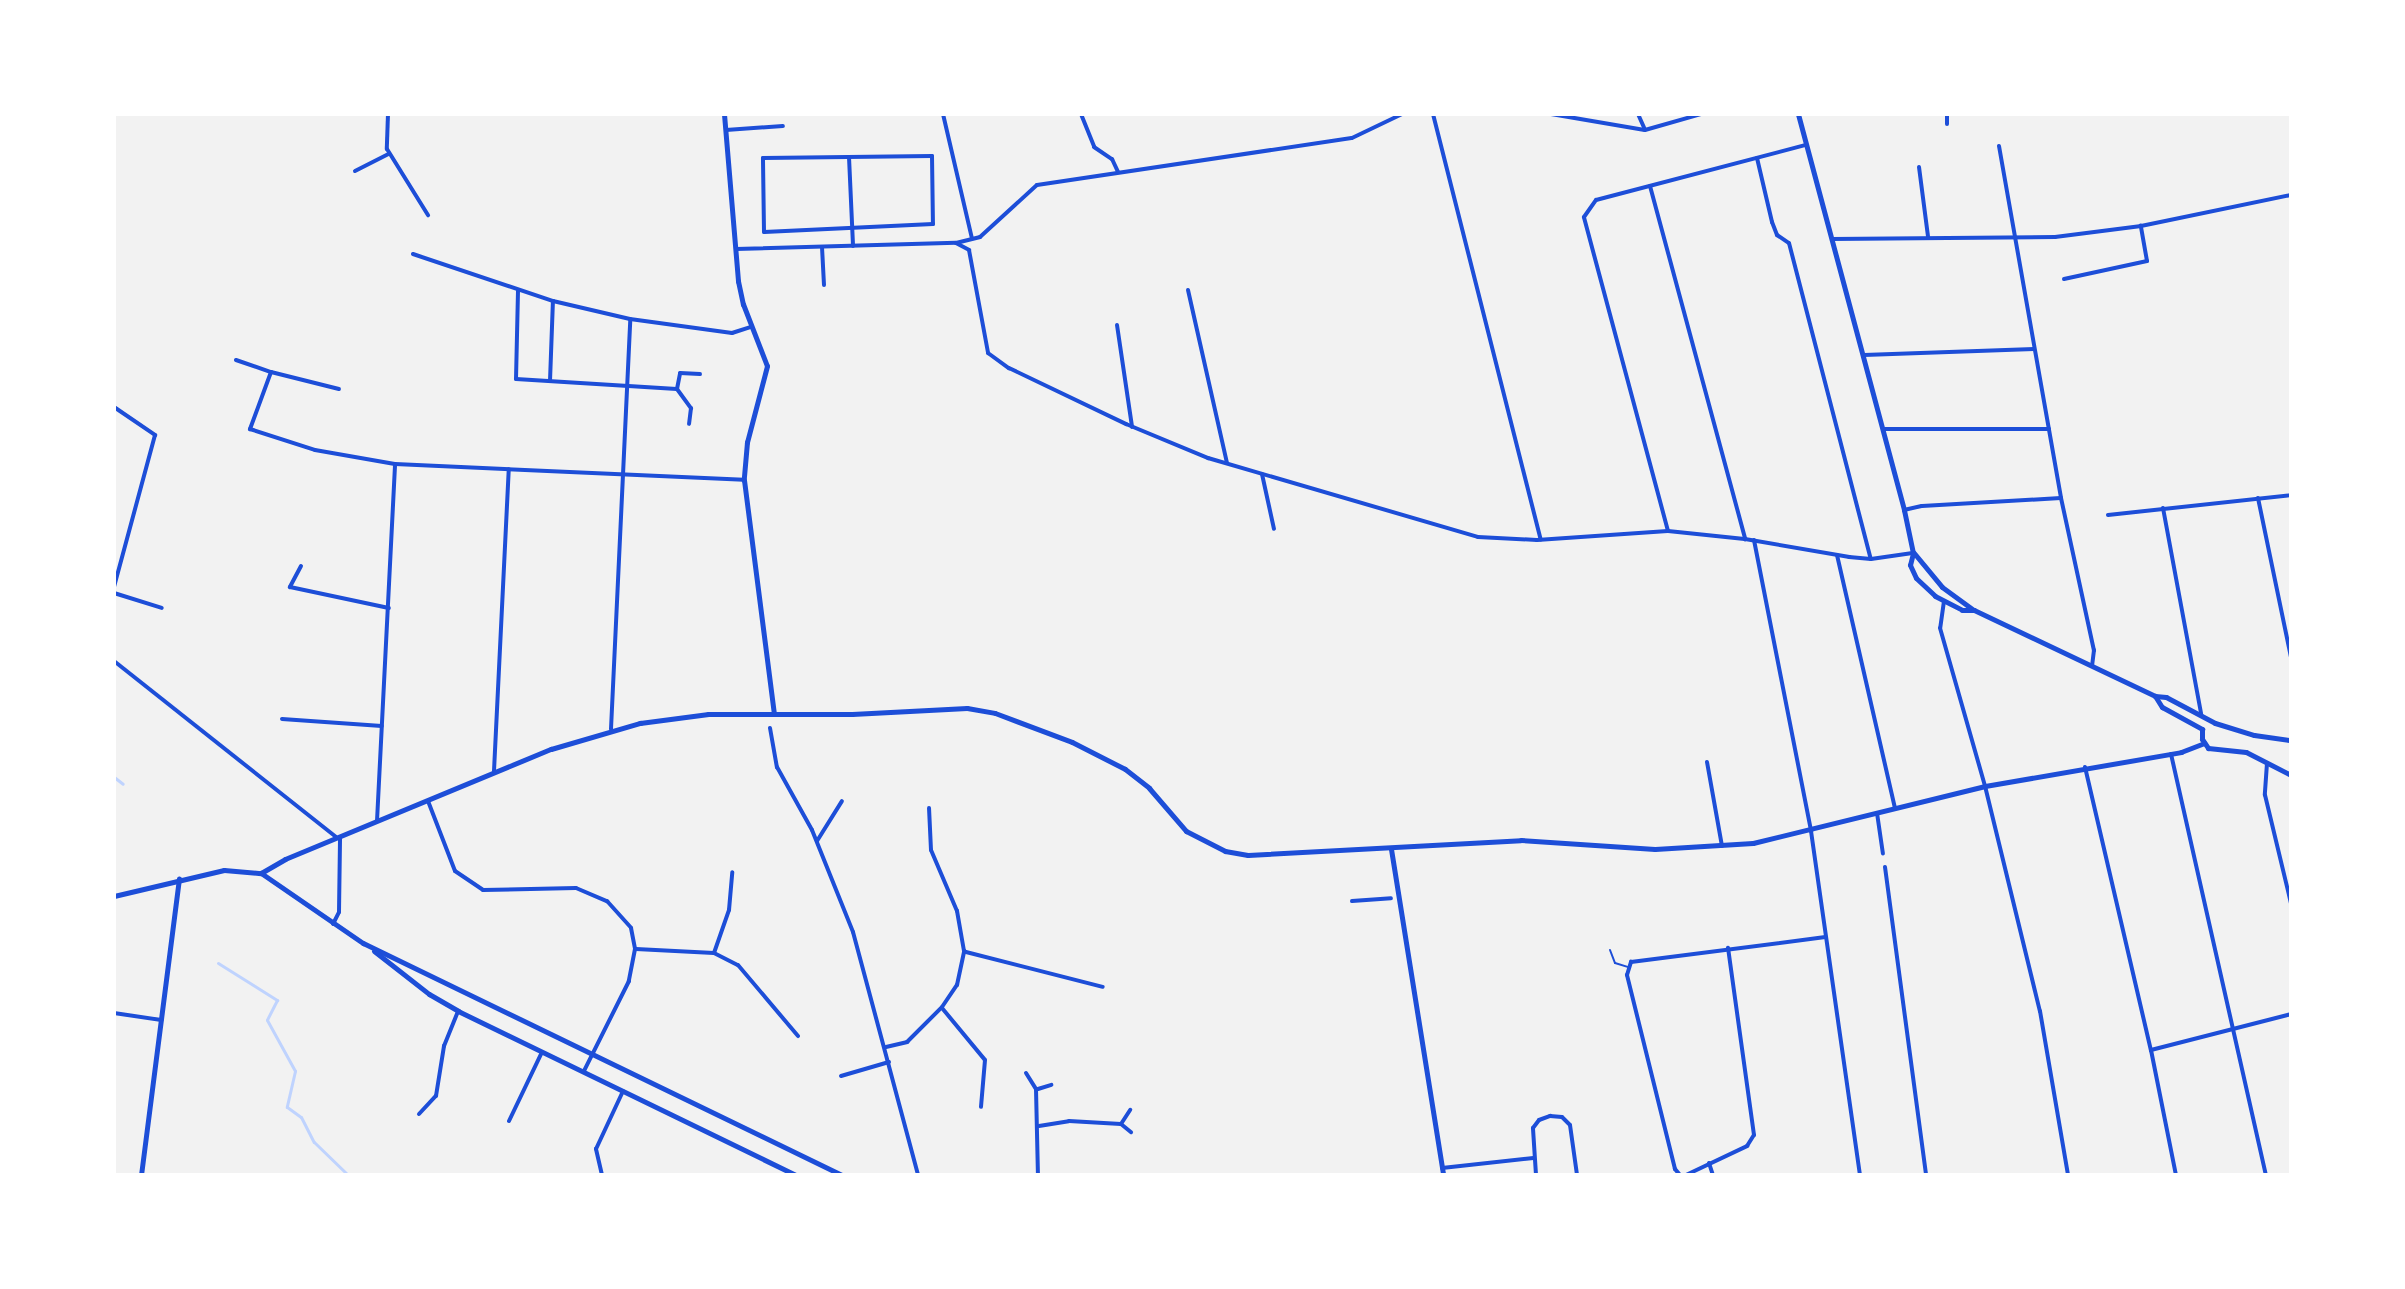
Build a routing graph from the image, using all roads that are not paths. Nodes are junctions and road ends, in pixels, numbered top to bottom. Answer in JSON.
{"nodes":[{"id":1,"x":388,"y":114,"type":"edge"},
{"id":2,"x":724,"y":114,"type":"edge"},
{"id":3,"x":943,"y":114,"type":"edge"},
{"id":4,"x":1081,"y":114,"type":"edge"},
{"id":5,"x":1402,"y":114,"type":"edge"},
{"id":6,"x":1433,"y":114,"type":"edge"},
{"id":7,"x":1551,"y":114,"type":"edge"},
{"id":8,"x":1638,"y":114,"type":"edge"},
{"id":9,"x":1701,"y":114,"type":"edge"},
{"id":10,"x":1798,"y":114,"type":"edge"},
{"id":11,"x":1947,"y":114,"type":"edge"},
{"id":12,"x":1947,"y":124,"type":"dead end"},
{"id":13,"x":783,"y":126,"type":"dead end"},
{"id":14,"x":726,"y":130,"type":"junction"},
{"id":15,"x":1645,"y":130,"type":"junction"},
{"id":16,"x":1808,"y":144,"type":"junction"},
{"id":17,"x":1999,"y":146,"type":"dead end"},
{"id":18,"x":389,"y":153,"type":"junction"},
{"id":19,"x":849,"y":157,"type":"junction"},
{"id":20,"x":1757,"y":158,"type":"junction"},
{"id":21,"x":1919,"y":167,"type":"dead end"},
{"id":22,"x":355,"y":171,"type":"dead end"},
{"id":23,"x":1118,"y":172,"type":"junction"},
{"id":24,"x":1650,"y":186,"type":"junction"},
{"id":25,"x":2291,"y":195,"type":"edge"},
{"id":26,"x":428,"y":215,"type":"dead end"},
{"id":27,"x":2141,"y":226,"type":"junction"},
{"id":28,"x":852,"y":229,"type":"junction"},
{"id":29,"x":2015,"y":236,"type":"junction"},
{"id":30,"x":1928,"y":237,"type":"junction"},
{"id":31,"x":972,"y":239,"type":"junction"},
{"id":32,"x":1832,"y":239,"type":"junction"},
{"id":33,"x":956,"y":243,"type":"junction"},
{"id":34,"x":822,"y":246,"type":"junction"},
{"id":35,"x":853,"y":246,"type":"junction"},
{"id":36,"x":736,"y":249,"type":"junction"},
{"id":37,"x":413,"y":254,"type":"dead end"},
{"id":38,"x":2064,"y":279,"type":"dead end"},
{"id":39,"x":824,"y":285,"type":"dead end"},
{"id":40,"x":518,"y":290,"type":"junction"},
{"id":41,"x":1188,"y":290,"type":"dead end"},
{"id":42,"x":553,"y":301,"type":"junction"},
{"id":43,"x":630,"y":319,"type":"junction"},
{"id":44,"x":1117,"y":325,"type":"dead end"},
{"id":45,"x":753,"y":326,"type":"junction"},
{"id":46,"x":2035,"y":349,"type":"junction"},
{"id":47,"x":1864,"y":355,"type":"junction"},
{"id":48,"x":236,"y":360,"type":"dead end"},
{"id":49,"x":271,"y":372,"type":"junction"},
{"id":50,"x":700,"y":374,"type":"dead end"},
{"id":51,"x":550,"y":381,"type":"junction"},
{"id":52,"x":627,"y":385,"type":"junction"},
{"id":53,"x":339,"y":389,"type":"dead end"},
{"id":54,"x":677,"y":389,"type":"junction"},
{"id":55,"x":114,"y":407,"type":"edge"},
{"id":56,"x":689,"y":424,"type":"dead end"},
{"id":57,"x":1132,"y":427,"type":"junction"},
{"id":58,"x":1884,"y":429,"type":"junction"},
{"id":59,"x":2049,"y":429,"type":"junction"},
{"id":60,"x":1227,"y":463,"type":"junction"},
{"id":61,"x":395,"y":464,"type":"junction"},
{"id":62,"x":509,"y":469,"type":"junction"},
{"id":63,"x":624,"y":474,"type":"junction"},
{"id":64,"x":1262,"y":474,"type":"junction"},
{"id":65,"x":744,"y":480,"type":"junction"},
{"id":66,"x":2291,"y":495,"type":"edge"},
{"id":67,"x":2061,"y":498,"type":"junction"},
{"id":68,"x":2258,"y":498,"type":"junction"},
{"id":69,"x":2163,"y":508,"type":"junction"},
{"id":70,"x":1904,"y":510,"type":"junction"},
{"id":71,"x":2108,"y":515,"type":"dead end"},
{"id":72,"x":1274,"y":529,"type":"dead end"},
{"id":73,"x":1668,"y":531,"type":"junction"},
{"id":74,"x":1745,"y":539,"type":"junction"},
{"id":75,"x":1541,"y":540,"type":"junction"},
{"id":76,"x":1754,"y":540,"type":"junction"},
{"id":77,"x":1913,"y":553,"type":"junction"},
{"id":78,"x":1837,"y":555,"type":"junction"},
{"id":79,"x":1871,"y":559,"type":"junction"},
{"id":80,"x":301,"y":566,"type":"dead end"},
{"id":81,"x":114,"y":590,"type":"edge"},
{"id":82,"x":1957,"y":597,"type":"junction"},
{"id":83,"x":1944,"y":601,"type":"junction"},
{"id":84,"x":162,"y":608,"type":"dead end"},
{"id":85,"x":389,"y":608,"type":"junction"},
{"id":86,"x":1974,"y":610,"type":"junction"},
{"id":87,"x":2291,"y":657,"type":"edge"},
{"id":88,"x":114,"y":661,"type":"edge"},
{"id":89,"x":2092,"y":666,"type":"junction"},
{"id":90,"x":2155,"y":696,"type":"junction"},
{"id":91,"x":774,"y":715,"type":"junction"},
{"id":92,"x":2201,"y":716,"type":"junction"},
{"id":93,"x":282,"y":719,"type":"dead end"},
{"id":94,"x":2215,"y":723,"type":"junction"},
{"id":95,"x":382,"y":726,"type":"junction"},
{"id":96,"x":770,"y":728,"type":"dead end"},
{"id":97,"x":611,"y":729,"type":"junction"},
{"id":98,"x":2202,"y":729,"type":"junction"},
{"id":99,"x":2291,"y":740,"type":"edge"},
{"id":100,"x":2204,"y":743,"type":"junction"},
{"id":101,"x":2171,"y":754,"type":"junction"},
{"id":102,"x":1707,"y":762,"type":"dead end"},
{"id":103,"x":2267,"y":763,"type":"junction"},
{"id":104,"x":2085,"y":767,"type":"junction"},
{"id":105,"x":494,"y":771,"type":"junction"},
{"id":106,"x":2291,"y":773,"type":"edge"},
{"id":107,"x":1985,"y":786,"type":"junction"},
{"id":108,"x":428,"y":801,"type":"junction"},
{"id":109,"x":842,"y":801,"type":"dead end"},
{"id":110,"x":929,"y":808,"type":"dead end"},
{"id":111,"x":1895,"y":808,"type":"junction"},
{"id":112,"x":1877,"y":813,"type":"junction"},
{"id":113,"x":377,"y":822,"type":"junction"},
{"id":114,"x":1811,"y":831,"type":"junction"},
{"id":115,"x":339,"y":838,"type":"junction"},
{"id":116,"x":817,"y":841,"type":"junction"},
{"id":117,"x":1722,"y":846,"type":"junction"},
{"id":118,"x":1391,"y":849,"type":"junction"},
{"id":119,"x":1883,"y":854,"type":"dead end"},
{"id":120,"x":1885,"y":867,"type":"dead end"},
{"id":121,"x":732,"y":872,"type":"dead end"},
{"id":122,"x":261,"y":873,"type":"junction"},
{"id":123,"x":179,"y":878,"type":"junction"},
{"id":124,"x":114,"y":896,"type":"edge"},
{"id":125,"x":1391,"y":898,"type":"dead end"},
{"id":126,"x":1352,"y":901,"type":"dead end"},
{"id":127,"x":2291,"y":903,"type":"edge"},
{"id":128,"x":333,"y":924,"type":"junction"},
{"id":129,"x":1825,"y":937,"type":"junction"},
{"id":130,"x":363,"y":943,"type":"junction"},
{"id":131,"x":1728,"y":948,"type":"junction"},
{"id":132,"x":635,"y":949,"type":"junction"},
{"id":133,"x":1610,"y":950,"type":"dead end"},
{"id":134,"x":964,"y":951,"type":"junction"},
{"id":135,"x":714,"y":953,"type":"junction"},
{"id":136,"x":1629,"y":967,"type":"junction"},
{"id":137,"x":1103,"y":987,"type":"dead end"},
{"id":138,"x":942,"y":1007,"type":"junction"},
{"id":139,"x":458,"y":1011,"type":"junction"},
{"id":140,"x":114,"y":1013,"type":"edge"},
{"id":141,"x":2291,"y":1014,"type":"edge"},
{"id":142,"x":161,"y":1020,"type":"junction"},
{"id":143,"x":2232,"y":1027,"type":"junction"},
{"id":144,"x":798,"y":1036,"type":"dead end"},
{"id":145,"x":885,"y":1047,"type":"junction"},
{"id":146,"x":2151,"y":1050,"type":"junction"},
{"id":147,"x":542,"y":1052,"type":"junction"},
{"id":148,"x":593,"y":1053,"type":"junction"},
{"id":149,"x":889,"y":1062,"type":"junction"},
{"id":150,"x":584,"y":1071,"type":"junction"},
{"id":151,"x":1026,"y":1073,"type":"dead end"},
{"id":152,"x":841,"y":1076,"type":"dead end"},
{"id":153,"x":1051,"y":1085,"type":"dead end"},
{"id":154,"x":1036,"y":1089,"type":"junction"},
{"id":155,"x":623,"y":1091,"type":"junction"},
{"id":156,"x":981,"y":1107,"type":"dead end"},
{"id":157,"x":1130,"y":1110,"type":"dead end"},
{"id":158,"x":419,"y":1114,"type":"dead end"},
{"id":159,"x":509,"y":1121,"type":"dead end"},
{"id":160,"x":1121,"y":1124,"type":"junction"},
{"id":161,"x":1039,"y":1126,"type":"junction"},
{"id":162,"x":1131,"y":1132,"type":"dead end"},
{"id":163,"x":1533,"y":1158,"type":"junction"},
{"id":164,"x":1709,"y":1163,"type":"junction"},
{"id":165,"x":1442,"y":1172,"type":"edge"},
{"id":166,"x":141,"y":1175,"type":"edge"},
{"id":167,"x":602,"y":1175,"type":"edge"},
{"id":168,"x":796,"y":1175,"type":"edge"},
{"id":169,"x":842,"y":1175,"type":"edge"},
{"id":170,"x":918,"y":1175,"type":"edge"},
{"id":171,"x":1038,"y":1175,"type":"edge"},
{"id":172,"x":1536,"y":1175,"type":"edge"},
{"id":173,"x":1577,"y":1175,"type":"edge"},
{"id":174,"x":1683,"y":1175,"type":"edge"},
{"id":175,"x":1713,"y":1175,"type":"edge"},
{"id":176,"x":1860,"y":1175,"type":"edge"},
{"id":177,"x":1926,"y":1175,"type":"edge"},
{"id":178,"x":2068,"y":1175,"type":"edge"},
{"id":179,"x":2176,"y":1175,"type":"edge"},
{"id":180,"x":2266,"y":1175,"type":"edge"}],
"edges":[{"from":1,"to":18,"type":"street"},
{"from":2,"to":14,"type":"street"},
{"from":3,"to":31,"type":"street"},
{"from":4,"to":23,"type":"street"},
{"from":5,"to":23,"type":"street"},
{"from":6,"to":75,"type":"street"},
{"from":7,"to":15,"type":"street"},
{"from":8,"to":15,"type":"street"},
{"from":9,"to":15,"type":"street"},
{"from":10,"to":16,"type":"street"},
{"from":11,"to":12,"type":"street"},
{"from":13,"to":14,"type":"street"},
{"from":14,"to":36,"type":"street"},
{"from":16,"to":20,"type":"street"},
{"from":16,"to":32,"type":"street"},
{"from":17,"to":29,"type":"street"},
{"from":18,"to":22,"type":"street"},
{"from":18,"to":26,"type":"street"},
{"from":19,"to":28,"type":"street"},
{"from":19,"to":28,"type":"street"},
{"from":19,"to":28,"type":"street"},
{"from":20,"to":24,"type":"street"},
{"from":20,"to":79,"type":"street"},
{"from":21,"to":30,"type":"street"},
{"from":23,"to":31,"type":"street"},
{"from":24,"to":73,"type":"street"},
{"from":24,"to":74,"type":"street"},
{"from":25,"to":27,"type":"street"},
{"from":27,"to":29,"type":"street"},
{"from":27,"to":38,"type":"street"},
{"from":28,"to":35,"type":"street"},
{"from":29,"to":30,"type":"street"},
{"from":29,"to":46,"type":"street"},
{"from":30,"to":32,"type":"street"},
{"from":31,"to":33,"type":"street"},
{"from":32,"to":47,"type":"street"},
{"from":33,"to":35,"type":"street"},
{"from":33,"to":57,"type":"street"},
{"from":34,"to":35,"type":"street"},
{"from":34,"to":36,"type":"street"},
{"from":34,"to":39,"type":"street"},
{"from":36,"to":45,"type":"street"},
{"from":37,"to":40,"type":"street"},
{"from":40,"to":42,"type":"street"},
{"from":40,"to":51,"type":"street"},
{"from":41,"to":60,"type":"street"},
{"from":42,"to":43,"type":"street"},
{"from":42,"to":51,"type":"street"},
{"from":43,"to":45,"type":"street"},
{"from":43,"to":52,"type":"street"},
{"from":44,"to":57,"type":"street"},
{"from":45,"to":65,"type":"street"},
{"from":46,"to":47,"type":"street"},
{"from":46,"to":59,"type":"street"},
{"from":47,"to":58,"type":"street"},
{"from":48,"to":49,"type":"street"},
{"from":49,"to":53,"type":"street"},
{"from":49,"to":61,"type":"street"},
{"from":50,"to":54,"type":"street"},
{"from":51,"to":52,"type":"street"},
{"from":52,"to":54,"type":"street"},
{"from":52,"to":63,"type":"street"},
{"from":54,"to":56,"type":"street"},
{"from":55,"to":81,"type":"street"},
{"from":57,"to":60,"type":"street"},
{"from":58,"to":59,"type":"street"},
{"from":58,"to":70,"type":"street"},
{"from":59,"to":67,"type":"street"},
{"from":60,"to":64,"type":"street"},
{"from":61,"to":62,"type":"street"},
{"from":61,"to":85,"type":"street"},
{"from":62,"to":63,"type":"street"},
{"from":62,"to":105,"type":"street"},
{"from":63,"to":65,"type":"street"},
{"from":63,"to":97,"type":"street"},
{"from":64,"to":72,"type":"street"},
{"from":64,"to":75,"type":"street"},
{"from":65,"to":91,"type":"street"},
{"from":66,"to":68,"type":"street"},
{"from":67,"to":70,"type":"street"},
{"from":67,"to":89,"type":"street"},
{"from":68,"to":69,"type":"street"},
{"from":68,"to":87,"type":"street"},
{"from":69,"to":71,"type":"street"},
{"from":69,"to":92,"type":"street"},
{"from":70,"to":77,"type":"street"},
{"from":73,"to":74,"type":"street"},
{"from":73,"to":75,"type":"street"},
{"from":74,"to":76,"type":"street"},
{"from":76,"to":78,"type":"street"},
{"from":76,"to":114,"type":"street"},
{"from":77,"to":79,"type":"street"},
{"from":77,"to":82,"type":"street"},
{"from":77,"to":83,"type":"street"},
{"from":78,"to":79,"type":"street"},
{"from":78,"to":111,"type":"street"},
{"from":80,"to":85,"type":"street"},
{"from":81,"to":84,"type":"street"},
{"from":82,"to":83,"type":"street"},
{"from":82,"to":86,"type":"street"},
{"from":83,"to":86,"type":"street"},
{"from":83,"to":107,"type":"street"},
{"from":85,"to":95,"type":"street"},
{"from":86,"to":89,"type":"street"},
{"from":88,"to":115,"type":"street"},
{"from":89,"to":90,"type":"street"},
{"from":90,"to":92,"type":"street"},
{"from":90,"to":98,"type":"street"},
{"from":91,"to":97,"type":"street"},
{"from":91,"to":118,"type":"street"},
{"from":92,"to":94,"type":"street"},
{"from":93,"to":95,"type":"street"},
{"from":94,"to":98,"type":"street"},
{"from":94,"to":99,"type":"street"},
{"from":95,"to":113,"type":"street"},
{"from":96,"to":116,"type":"street"},
{"from":97,"to":105,"type":"street"},
{"from":98,"to":100,"type":"street"},
{"from":100,"to":101,"type":"street"},
{"from":100,"to":103,"type":"street"},
{"from":101,"to":104,"type":"street"},
{"from":101,"to":143,"type":"street"},
{"from":102,"to":117,"type":"street"},
{"from":103,"to":106,"type":"street"},
{"from":103,"to":127,"type":"street"},
{"from":104,"to":107,"type":"street"},
{"from":104,"to":146,"type":"street"},
{"from":105,"to":108,"type":"street"},
{"from":107,"to":111,"type":"street"},
{"from":107,"to":178,"type":"street"},
{"from":108,"to":113,"type":"street"},
{"from":108,"to":132,"type":"street"},
{"from":109,"to":116,"type":"street"},
{"from":110,"to":134,"type":"street"},
{"from":111,"to":112,"type":"street"},
{"from":112,"to":114,"type":"street"},
{"from":112,"to":119,"type":"street"},
{"from":113,"to":115,"type":"street"},
{"from":114,"to":117,"type":"street"},
{"from":114,"to":129,"type":"street"},
{"from":115,"to":122,"type":"street"},
{"from":115,"to":128,"type":"street"},
{"from":116,"to":145,"type":"street"},
{"from":117,"to":118,"type":"street"},
{"from":118,"to":165,"type":"street"},
{"from":120,"to":177,"type":"street"},
{"from":121,"to":135,"type":"street"},
{"from":122,"to":123,"type":"street"},
{"from":122,"to":128,"type":"street"},
{"from":123,"to":124,"type":"street"},
{"from":123,"to":142,"type":"street"},
{"from":125,"to":126,"type":"street"},
{"from":128,"to":130,"type":"street"},
{"from":129,"to":131,"type":"street"},
{"from":129,"to":176,"type":"street"},
{"from":130,"to":139,"type":"street"},
{"from":130,"to":148,"type":"street"},
{"from":131,"to":136,"type":"street"},
{"from":131,"to":164,"type":"street"},
{"from":132,"to":135,"type":"street"},
{"from":132,"to":148,"type":"street"},
{"from":133,"to":136,"type":"lane"},
{"from":134,"to":137,"type":"street"},
{"from":134,"to":138,"type":"street"},
{"from":135,"to":144,"type":"street"},
{"from":136,"to":174,"type":"street"},
{"from":138,"to":145,"type":"street"},
{"from":138,"to":156,"type":"street"},
{"from":139,"to":147,"type":"street"},
{"from":139,"to":158,"type":"street"},
{"from":140,"to":142,"type":"street"},
{"from":141,"to":143,"type":"street"},
{"from":142,"to":166,"type":"street"},
{"from":143,"to":146,"type":"street"},
{"from":143,"to":180,"type":"street"},
{"from":145,"to":149,"type":"street"},
{"from":146,"to":179,"type":"street"},
{"from":147,"to":150,"type":"street"},
{"from":147,"to":159,"type":"street"},
{"from":148,"to":150,"type":"street"},
{"from":148,"to":169,"type":"street"},
{"from":149,"to":152,"type":"street"},
{"from":149,"to":170,"type":"street"},
{"from":150,"to":155,"type":"street"},
{"from":151,"to":154,"type":"street"},
{"from":153,"to":154,"type":"street"},
{"from":154,"to":161,"type":"street"},
{"from":155,"to":167,"type":"street"},
{"from":155,"to":168,"type":"street"},
{"from":157,"to":160,"type":"street"},
{"from":160,"to":161,"type":"street"},
{"from":160,"to":162,"type":"street"},
{"from":161,"to":171,"type":"street"},
{"from":163,"to":165,"type":"street"},
{"from":163,"to":172,"type":"street"},
{"from":163,"to":173,"type":"street"},
{"from":164,"to":174,"type":"street"},
{"from":164,"to":175,"type":"street"}]}
